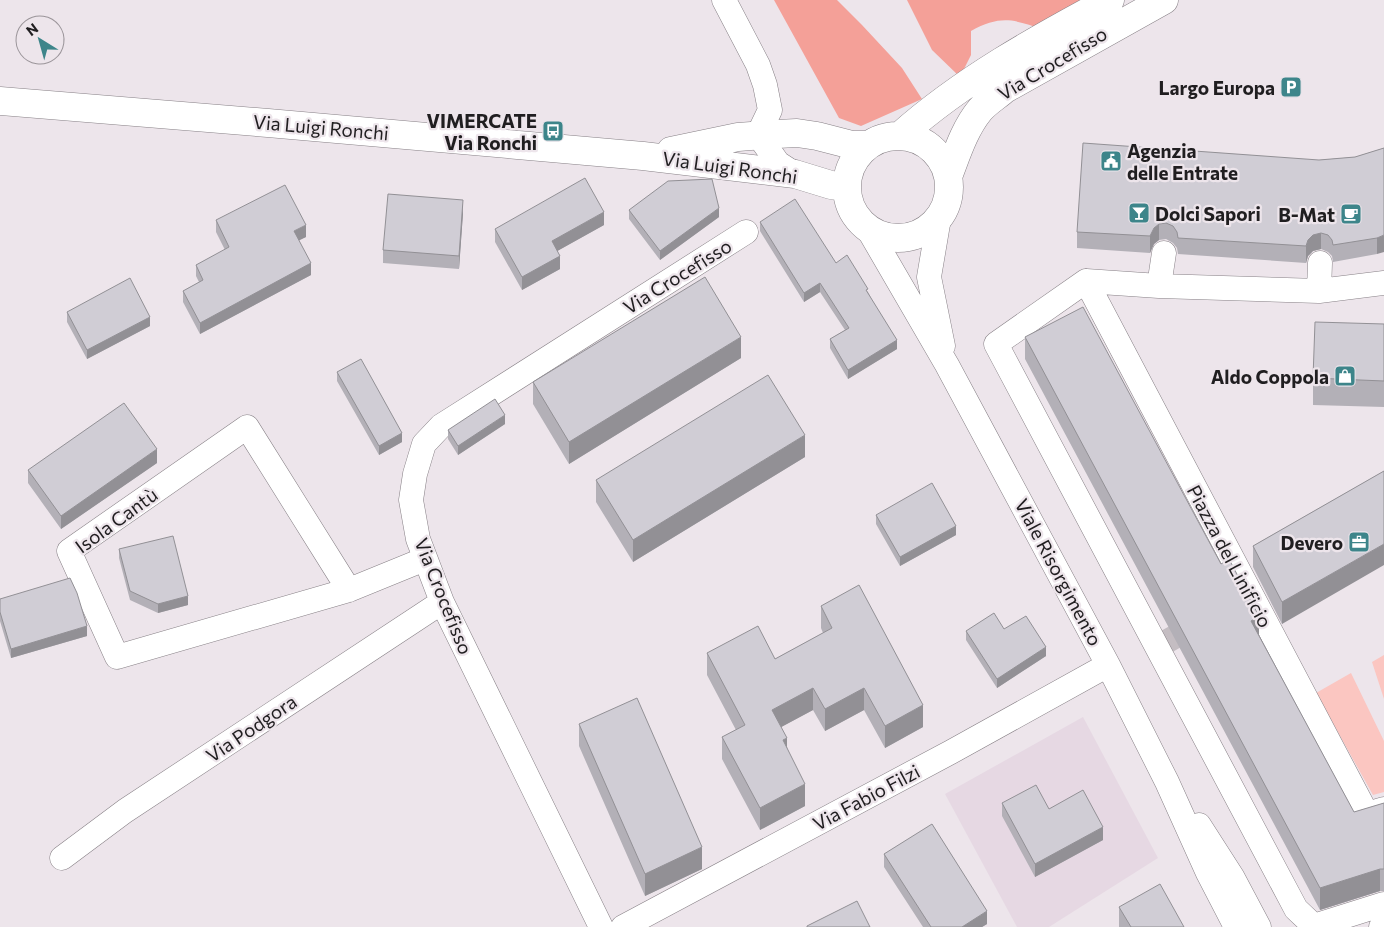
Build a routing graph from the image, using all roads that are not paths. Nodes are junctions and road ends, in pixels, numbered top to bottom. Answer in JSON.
{"nodes":[{"id":1,"x":724,"y":0,"type":"edge"},
{"id":2,"x":1110,"y":0,"type":"edge"},
{"id":3,"x":1164,"y":0,"type":"edge"},
{"id":4,"x":0,"y":101,"type":"edge"},
{"id":5,"x":758,"y":135,"type":"junction"},
{"id":6,"x":901,"y":135,"type":"junction"},
{"id":7,"x":869,"y":145,"type":"junction"},
{"id":8,"x":643,"y":156,"type":"junction"},
{"id":9,"x":795,"y":174,"type":"junction"},
{"id":10,"x":948,"y":174,"type":"junction"},
{"id":11,"x":846,"y":186,"type":"junction"},
{"id":12,"x":939,"y":218,"type":"junction"},
{"id":13,"x":868,"y":230,"type":"junction"},
{"id":14,"x":746,"y":232,"type":"dead end"},
{"id":15,"x":1164,"y":253,"type":"dead end"},
{"id":16,"x":1320,"y":262,"type":"dead end"},
{"id":17,"x":1086,"y":281,"type":"junction"},
{"id":18,"x":1384,"y":282,"type":"edge"},
{"id":19,"x":1159,"y":286,"type":"junction"},
{"id":20,"x":1319,"y":291,"type":"junction"},
{"id":21,"x":947,"y":364,"type":"junction"},
{"id":22,"x":426,"y":560,"type":"junction"},
{"id":23,"x":349,"y":590,"type":"junction"},
{"id":24,"x":442,"y":602,"type":"junction"},
{"id":25,"x":1108,"y":666,"type":"junction"},
{"id":26,"x":1167,"y":782,"type":"junction"},
{"id":27,"x":1384,"y":809,"type":"edge"},
{"id":28,"x":62,"y":858,"type":"dead end"},
{"id":29,"x":1384,"y":904,"type":"edge"},
{"id":30,"x":602,"y":927,"type":"edge"},
{"id":31,"x":623,"y":927,"type":"edge"},
{"id":32,"x":1236,"y":927,"type":"edge"},
{"id":33,"x":1259,"y":927,"type":"edge"}],
"edges":[{"from":1,"to":5,"type":"street"},
{"from":2,"to":6,"type":"street","name":"Via Crocefisso"},
{"from":3,"to":10,"type":"street","name":"Via Crocefisso"},
{"from":4,"to":8,"type":"street","name":"Via Luigi Ronchi"},
{"from":5,"to":7,"type":"street","name":"Via Luigi Ronchi"},
{"from":5,"to":8,"type":"street","name":"Via Luigi Ronchi"},
{"from":5,"to":9,"type":"street"},
{"from":6,"to":7,"type":"street"},
{"from":6,"to":10,"type":"street"},
{"from":7,"to":11,"type":"street"},
{"from":8,"to":9,"type":"street","name":"Via Luigi Ronchi"},
{"from":9,"to":11,"type":"street","name":"Via Luigi Ronchi"},
{"from":10,"to":12,"type":"street"},
{"from":11,"to":13,"type":"street"},
{"from":12,"to":13,"type":"street"},
{"from":12,"to":21,"type":"street","name":"Viale Risorgimento"},
{"from":13,"to":21,"type":"street","name":"Viale Risorgimento"},
{"from":14,"to":22,"type":"street","name":"Via Crocefisso"},
{"from":15,"to":19,"type":"street"},
{"from":16,"to":20,"type":"street"},
{"from":17,"to":19,"type":"street"},
{"from":17,"to":27,"type":"street","name":"Piazza del Linificio"},
{"from":17,"to":29,"type":"street"},
{"from":18,"to":20,"type":"street"},
{"from":19,"to":20,"type":"street"},
{"from":21,"to":25,"type":"street","name":"Viale Risorgimento"},
{"from":22,"to":23,"type":"street","name":"Isola Cantù"},
{"from":22,"to":24,"type":"street","name":"Via Crocefisso"},
{"from":23,"to":23,"type":"street","name":"Isola Cantù"},
{"from":24,"to":28,"type":"street","name":"Via Podgora"},
{"from":24,"to":30,"type":"street","name":"Via Crocefisso"},
{"from":25,"to":26,"type":"street","name":"Viale Risorgimento"},
{"from":25,"to":31,"type":"street","name":"Via Fabio Filzi"},
{"from":26,"to":32,"type":"street","name":"Viale Risorgimento"},
{"from":26,"to":33,"type":"street","name":"Viale Risorgimento"}]}
